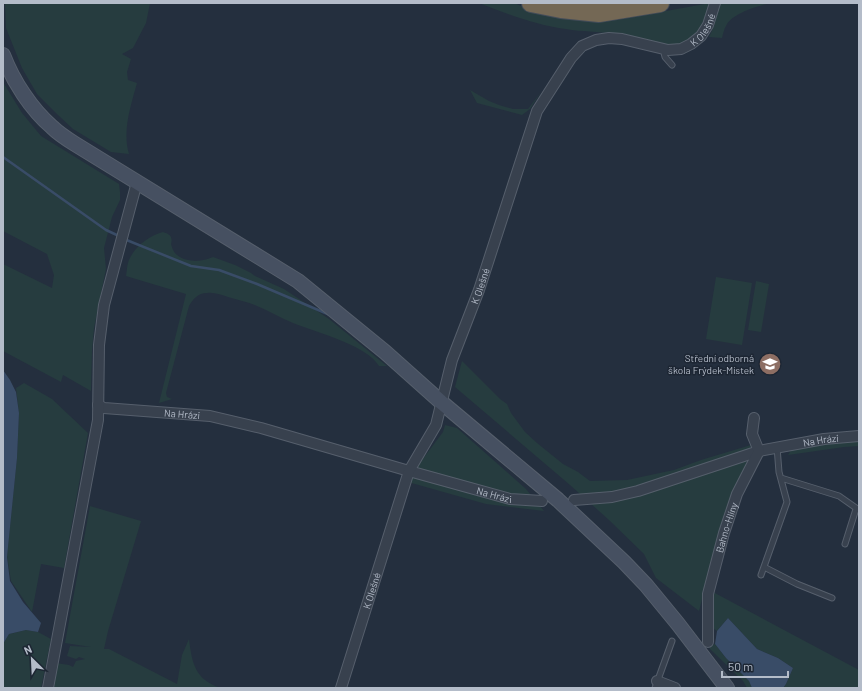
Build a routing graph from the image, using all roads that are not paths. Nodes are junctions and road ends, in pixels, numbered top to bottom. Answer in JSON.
{"nodes":[{"id":1,"x":530,"y":3,"type":"edge"},
{"id":2,"x":660,"y":3,"type":"edge"},
{"id":3,"x":715,"y":3,"type":"edge"},
{"id":4,"x":663,"y":49,"type":"junction"},
{"id":5,"x":3,"y":55,"type":"edge"},
{"id":6,"x":672,"y":65,"type":"dead end"},
{"id":7,"x":137,"y":182,"type":"junction"},
{"id":8,"x":441,"y":402,"type":"junction"},
{"id":9,"x":98,"y":405,"type":"junction"},
{"id":10,"x":754,"y":418,"type":"dead end"},
{"id":11,"x":859,"y":436,"type":"edge"},
{"id":12,"x":777,"y":447,"type":"junction"},
{"id":13,"x":759,"y":451,"type":"junction"},
{"id":14,"x":409,"y":471,"type":"junction"},
{"id":15,"x":781,"y":478,"type":"junction"},
{"id":16,"x":542,"y":500,"type":"dead end"},
{"id":17,"x":574,"y":500,"type":"dead end"},
{"id":18,"x":858,"y":509,"type":"edge"},
{"id":19,"x":845,"y":544,"type":"dead end"},
{"id":20,"x":764,"y":567,"type":"junction"},
{"id":21,"x":761,"y":575,"type":"dead end"},
{"id":22,"x":832,"y":598,"type":"dead end"},
{"id":23,"x":672,"y":641,"type":"dead end"},
{"id":24,"x":708,"y":642,"type":"dead end"},
{"id":25,"x":656,"y":685,"type":"edge"},
{"id":26,"x":724,"y":687,"type":"edge"},
{"id":27,"x":48,"y":688,"type":"edge"},
{"id":28,"x":341,"y":688,"type":"edge"},
{"id":29,"x":675,"y":688,"type":"edge"}],
"edges":[{"from":1,"to":2,"type":"highway"},
{"from":3,"to":4,"type":"street","name":"K Olešné"},
{"from":4,"to":6,"type":"lane"},
{"from":4,"to":8,"type":"street","name":"K Olešné"},
{"from":5,"to":7,"type":"street"},
{"from":7,"to":8,"type":"street"},
{"from":7,"to":9,"type":"street"},
{"from":8,"to":14,"type":"street","name":"K Olešné"},
{"from":8,"to":26,"type":"street"},
{"from":9,"to":14,"type":"street","name":"Na Hrázi"},
{"from":9,"to":27,"type":"street"},
{"from":10,"to":13,"type":"street"},
{"from":11,"to":12,"type":"street","name":"Na Hrázi"},
{"from":12,"to":13,"type":"street","name":"Na Hrázi"},
{"from":12,"to":15,"type":"lane"},
{"from":13,"to":17,"type":"street","name":"Na Hrázi"},
{"from":13,"to":24,"type":"street","name":"Bahno-Hlíny"},
{"from":14,"to":16,"type":"street","name":"Na Hrázi"},
{"from":14,"to":28,"type":"street","name":"K Olešné"},
{"from":15,"to":18,"type":"lane"},
{"from":15,"to":20,"type":"lane"},
{"from":18,"to":19,"type":"lane"},
{"from":20,"to":21,"type":"lane"},
{"from":20,"to":22,"type":"lane"},
{"from":23,"to":25,"type":"lane"},
{"from":25,"to":29,"type":"street"}]}
